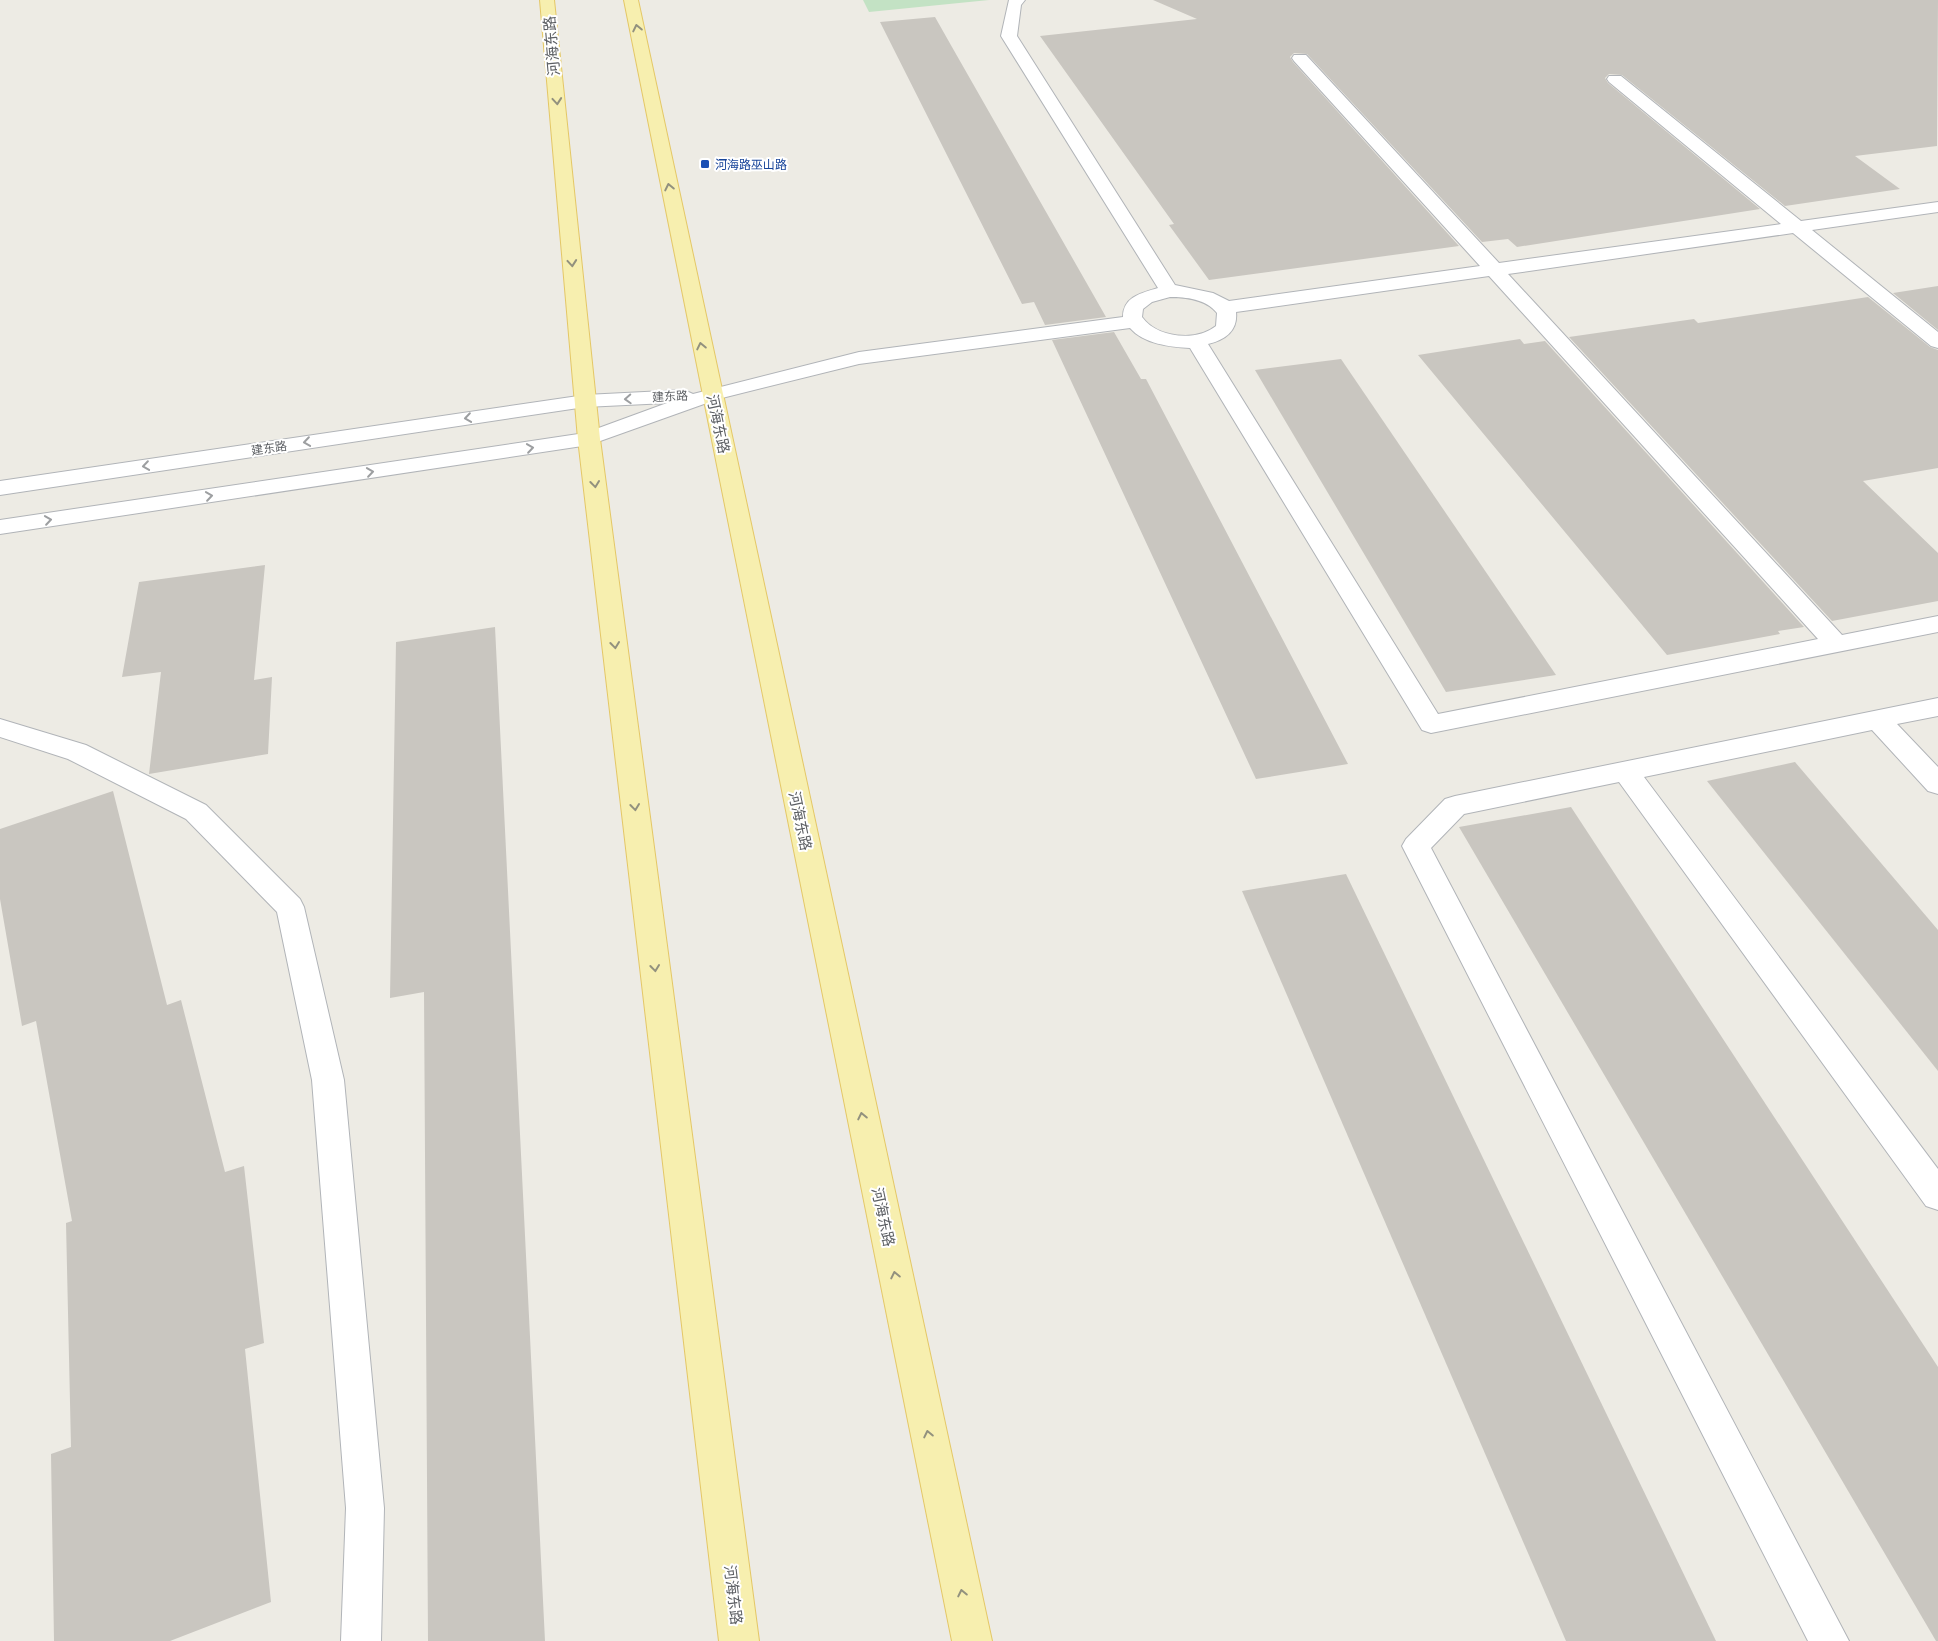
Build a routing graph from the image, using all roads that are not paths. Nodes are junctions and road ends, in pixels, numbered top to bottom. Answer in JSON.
{"nodes":[{"id":1,"x":547,"y":0,"type":"edge"},
{"id":2,"x":631,"y":0,"type":"edge"},
{"id":3,"x":1018,"y":0,"type":"edge"},
{"id":4,"x":1300,"y":58,"type":"dead end"},
{"id":5,"x":1615,"y":79,"type":"dead end"},
{"id":6,"x":1938,"y":207,"type":"edge"},
{"id":7,"x":1797,"y":227,"type":"junction"},
{"id":8,"x":1494,"y":270,"type":"junction"},
{"id":9,"x":1170,"y":291,"type":"junction"},
{"id":10,"x":1224,"y":308,"type":"junction"},
{"id":11,"x":1133,"y":322,"type":"junction"},
{"id":12,"x":1196,"y":342,"type":"junction"},
{"id":13,"x":1938,"y":342,"type":"edge"},
{"id":14,"x":711,"y":394,"type":"junction"},
{"id":15,"x":585,"y":401,"type":"junction"},
{"id":16,"x":590,"y":439,"type":"junction"},
{"id":17,"x":0,"y":488,"type":"edge"},
{"id":18,"x":0,"y":527,"type":"edge"},
{"id":19,"x":1938,"y":624,"type":"edge"},
{"id":20,"x":1836,"y":644,"type":"junction"},
{"id":21,"x":1938,"y":707,"type":"edge"},
{"id":22,"x":1878,"y":720,"type":"junction"},
{"id":23,"x":0,"y":728,"type":"edge"},
{"id":24,"x":1625,"y":771,"type":"junction"},
{"id":25,"x":1938,"y":784,"type":"edge"},
{"id":26,"x":1938,"y":1195,"type":"edge"},
{"id":27,"x":361,"y":1641,"type":"edge"},
{"id":28,"x":738,"y":1641,"type":"edge"},
{"id":29,"x":972,"y":1641,"type":"edge"},
{"id":30,"x":1829,"y":1641,"type":"edge"}],
"edges":[{"from":1,"to":15,"type":"main road","name":"河海东路","one_way":true},
{"from":14,"to":2,"type":"main road","name":"河海东路","one_way":true},
{"from":3,"to":9,"type":"street"},
{"from":4,"to":8,"type":"street"},
{"from":5,"to":7,"type":"street"},
{"from":6,"to":7,"type":"street"},
{"from":7,"to":8,"type":"street"},
{"from":7,"to":13,"type":"street"},
{"from":8,"to":10,"type":"street"},
{"from":8,"to":20,"type":"street"},
{"from":9,"to":10,"type":"street"},
{"from":9,"to":11,"type":"street"},
{"from":10,"to":12,"type":"street"},
{"from":11,"to":12,"type":"street"},
{"from":11,"to":14,"type":"street"},
{"from":12,"to":20,"type":"street"},
{"from":14,"to":15,"type":"street","name":"建东路","one_way":true},
{"from":14,"to":16,"type":"street","name":"建东路"},
{"from":29,"to":14,"type":"main road","name":"河海东路","one_way":true},
{"from":15,"to":16,"type":"main road","name":"河海东路"},
{"from":15,"to":17,"type":"street","name":"建东路","one_way":true},
{"from":18,"to":16,"type":"street","name":"建东路","one_way":true},
{"from":16,"to":28,"type":"main road","name":"河海东路","one_way":true},
{"from":19,"to":20,"type":"street"},
{"from":21,"to":22,"type":"street"},
{"from":22,"to":24,"type":"street"},
{"from":22,"to":25,"type":"street"},
{"from":23,"to":27,"type":"street"},
{"from":24,"to":26,"type":"street"},
{"from":24,"to":30,"type":"street"}]}
